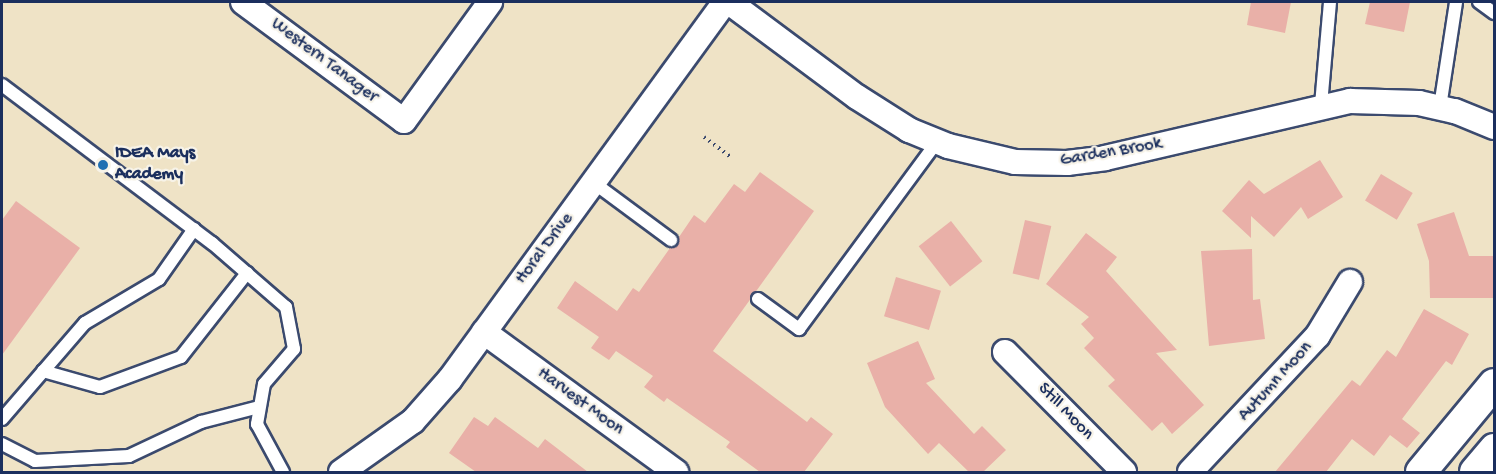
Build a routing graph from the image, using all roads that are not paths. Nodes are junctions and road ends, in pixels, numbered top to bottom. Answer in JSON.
{"nodes":[{"id":1,"x":243,"y":2,"type":"edge"},
{"id":2,"x":490,"y":2,"type":"edge"},
{"id":3,"x":727,"y":2,"type":"edge"},
{"id":4,"x":1330,"y":2,"type":"edge"},
{"id":5,"x":1456,"y":2,"type":"edge"},
{"id":6,"x":1479,"y":2,"type":"edge"},
{"id":7,"x":1494,"y":13,"type":"edge"},
{"id":8,"x":2,"y":85,"type":"edge"},
{"id":9,"x":1321,"y":105,"type":"junction"},
{"id":10,"x":1440,"y":107,"type":"junction"},
{"id":11,"x":1494,"y":127,"type":"edge"},
{"id":12,"x":937,"y":142,"type":"junction"},
{"id":13,"x":594,"y":183,"type":"junction"},
{"id":14,"x":194,"y":229,"type":"junction"},
{"id":15,"x":671,"y":240,"type":"dead end"},
{"id":16,"x":247,"y":273,"type":"junction"},
{"id":17,"x":1350,"y":282,"type":"dead end"},
{"id":18,"x":758,"y":299,"type":"dead end"},
{"id":19,"x":484,"y":332,"type":"junction"},
{"id":20,"x":1005,"y":352,"type":"dead end"},
{"id":21,"x":43,"y":371,"type":"junction"},
{"id":22,"x":1494,"y":384,"type":"edge"},
{"id":23,"x":259,"y":407,"type":"junction"},
{"id":24,"x":2,"y":419,"type":"edge"},
{"id":25,"x":2,"y":444,"type":"edge"},
{"id":26,"x":1494,"y":449,"type":"edge"},
{"id":27,"x":284,"y":472,"type":"edge"},
{"id":28,"x":342,"y":472,"type":"edge"},
{"id":29,"x":676,"y":472,"type":"edge"},
{"id":30,"x":1124,"y":472,"type":"edge"},
{"id":31,"x":1190,"y":472,"type":"edge"},
{"id":32,"x":1421,"y":472,"type":"edge"},
{"id":33,"x":1475,"y":472,"type":"edge"}],
"edges":[{"from":1,"to":2,"type":"street","name":"Western Tanager"},
{"from":3,"to":12,"type":"street","name":"Garden Brook"},
{"from":3,"to":13,"type":"street","name":"Horal Drive"},
{"from":4,"to":9,"type":"lane"},
{"from":5,"to":10,"type":"lane"},
{"from":6,"to":7,"type":"lane"},
{"from":8,"to":14,"type":"lane"},
{"from":9,"to":10,"type":"street","name":"Garden Brook"},
{"from":9,"to":12,"type":"street","name":"Garden Brook"},
{"from":10,"to":11,"type":"street","name":"Garden Brook"},
{"from":12,"to":18,"type":"lane"},
{"from":13,"to":15,"type":"lane"},
{"from":13,"to":19,"type":"street","name":"Horal Drive"},
{"from":14,"to":16,"type":"lane"},
{"from":14,"to":21,"type":"lane"},
{"from":16,"to":21,"type":"lane"},
{"from":16,"to":23,"type":"lane"},
{"from":17,"to":31,"type":"street","name":"Autumn Moon"},
{"from":19,"to":28,"type":"street","name":"Horal Drive"},
{"from":19,"to":29,"type":"street","name":"Harvest Moon"},
{"from":20,"to":30,"type":"street","name":"Still Moon"},
{"from":21,"to":24,"type":"lane"},
{"from":22,"to":32,"type":"street"},
{"from":23,"to":25,"type":"lane"},
{"from":23,"to":27,"type":"lane"},
{"from":26,"to":33,"type":"street"}]}
